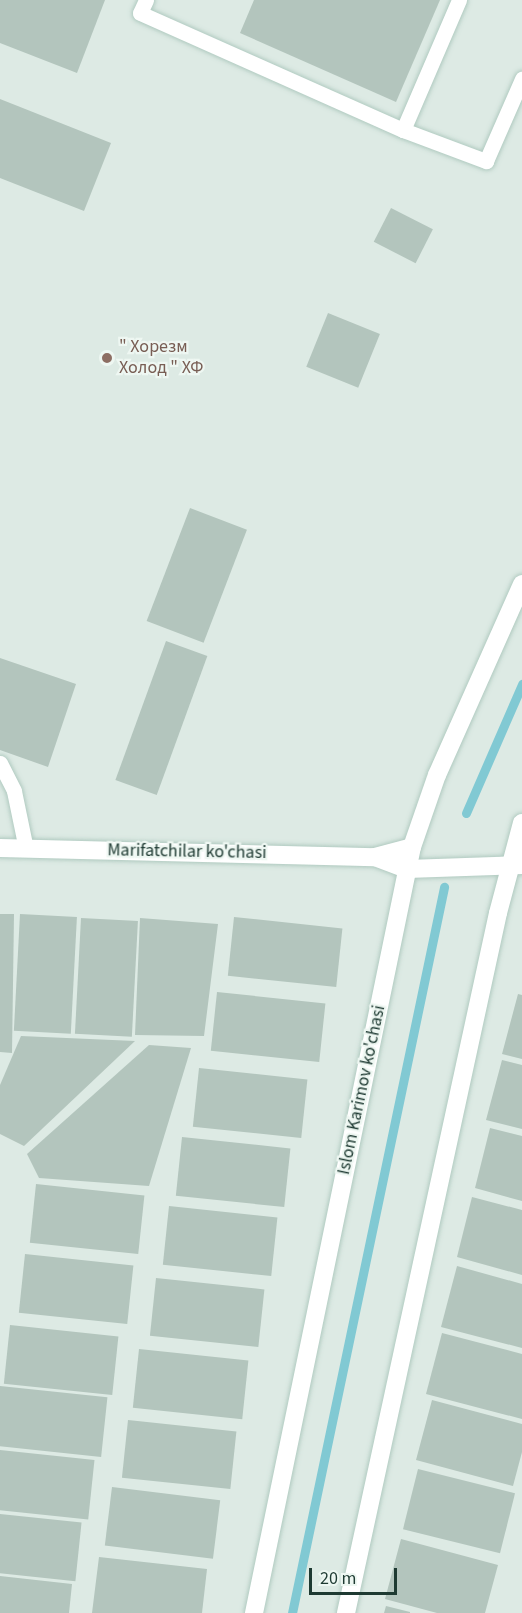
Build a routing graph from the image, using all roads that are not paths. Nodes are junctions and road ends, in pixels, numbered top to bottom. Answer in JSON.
{"nodes":[{"id":1,"x":146,"y":0,"type":"edge"},
{"id":2,"x":459,"y":0,"type":"edge"},
{"id":3,"x":522,"y":79,"type":"edge"},
{"id":4,"x":403,"y":130,"type":"junction"},
{"id":5,"x":522,"y":584,"type":"edge"},
{"id":6,"x":0,"y":762,"type":"edge"},
{"id":7,"x":522,"y":823,"type":"edge"},
{"id":8,"x":412,"y":847,"type":"junction"},
{"id":9,"x":0,"y":848,"type":"edge"},
{"id":10,"x":26,"y":849,"type":"junction"},
{"id":11,"x":375,"y":857,"type":"junction"},
{"id":12,"x":516,"y":865,"type":"edge"},
{"id":13,"x":407,"y":869,"type":"junction"},
{"id":14,"x":254,"y":1613,"type":"edge"},
{"id":15,"x":346,"y":1613,"type":"edge"}],
"edges":[{"from":1,"to":4,"type":"lane"},
{"from":2,"to":4,"type":"lane"},
{"from":3,"to":4,"type":"lane"},
{"from":5,"to":8,"type":"main road","name":"Islom Karimov ko'chasi"},
{"from":6,"to":10,"type":"lane"},
{"from":7,"to":12,"type":"main road"},
{"from":8,"to":11,"type":"main road","name":"Marifatchilar ko'chasi"},
{"from":8,"to":13,"type":"main road","name":"Islom Karimov ko'chasi"},
{"from":9,"to":10,"type":"main road","name":"Marifatchilar ko'chasi"},
{"from":10,"to":11,"type":"main road","name":"Marifatchilar ko'chasi"},
{"from":11,"to":13,"type":"main road","name":"Marifatchilar ko'chasi"},
{"from":12,"to":13,"type":"main road","name":"Marifatchilar ko'chasi"},
{"from":12,"to":15,"type":"main road"},
{"from":13,"to":14,"type":"main road","name":"Islom Karimov ko'chasi"}]}
